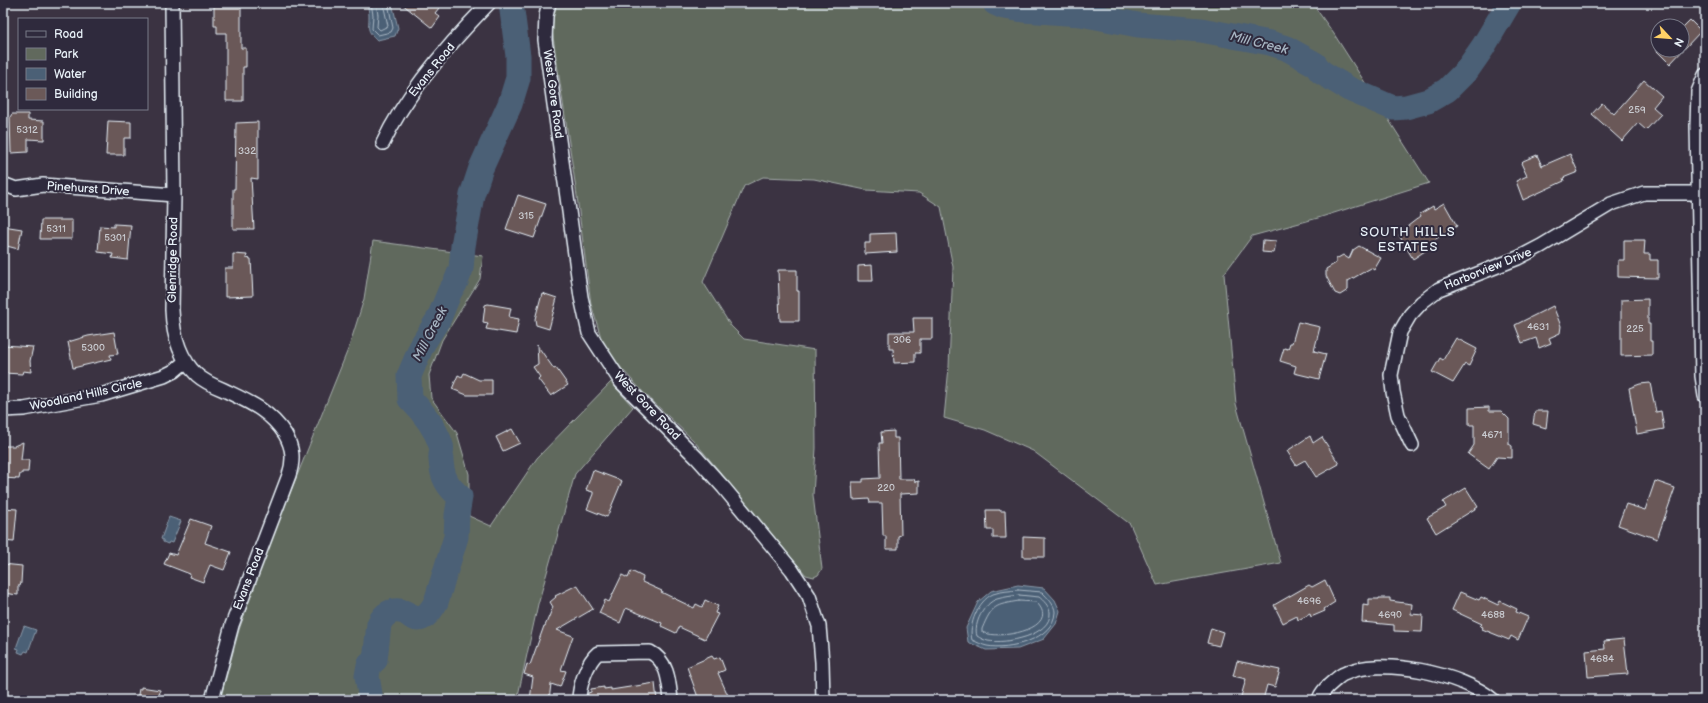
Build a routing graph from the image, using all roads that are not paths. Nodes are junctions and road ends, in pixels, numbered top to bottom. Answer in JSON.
{"nodes":[{"id":1,"x":172,"y":3,"type":"edge"},
{"id":2,"x":489,"y":3,"type":"edge"},
{"id":3,"x":549,"y":3,"type":"edge"},
{"id":4,"x":1705,"y":75,"type":"edge"},
{"id":5,"x":383,"y":143,"type":"dead end"},
{"id":6,"x":1702,"y":157,"type":"edge"},
{"id":7,"x":3,"y":184,"type":"edge"},
{"id":8,"x":1699,"y":193,"type":"junction"},
{"id":9,"x":174,"y":195,"type":"junction"},
{"id":10,"x":186,"y":361,"type":"junction"},
{"id":11,"x":1705,"y":396,"type":"edge"},
{"id":12,"x":3,"y":410,"type":"edge"},
{"id":13,"x":1412,"y":445,"type":"dead end"},
{"id":14,"x":293,"y":460,"type":"joint"},
{"id":15,"x":212,"y":700,"type":"edge"},
{"id":16,"x":579,"y":700,"type":"edge"},
{"id":17,"x":671,"y":700,"type":"edge"},
{"id":18,"x":824,"y":700,"type":"edge"},
{"id":19,"x":1319,"y":700,"type":"edge"},
{"id":20,"x":1493,"y":700,"type":"edge"}],
"edges":[{"from":1,"to":9,"type":"street","name":"Glenridge Road"},
{"from":2,"to":5,"type":"street","name":"Evans Road"},
{"from":3,"to":18,"type":"street","name":"West Gore Road"},
{"from":4,"to":6,"type":"street"},
{"from":6,"to":8,"type":"street"},
{"from":7,"to":9,"type":"street","name":"Pinehurst Drive"},
{"from":8,"to":11,"type":"street"},
{"from":8,"to":13,"type":"street","name":"Harborview Drive"},
{"from":9,"to":10,"type":"street","name":"Glenridge Road"},
{"from":10,"to":12,"type":"street","name":"Woodland Hills Circle"},
{"from":10,"to":14,"type":"street","name":"Glenridge Road"},
{"from":14,"to":15,"type":"street","name":"Evans Road"},
{"from":16,"to":17,"type":"street"},
{"from":19,"to":20,"type":"street"}]}
